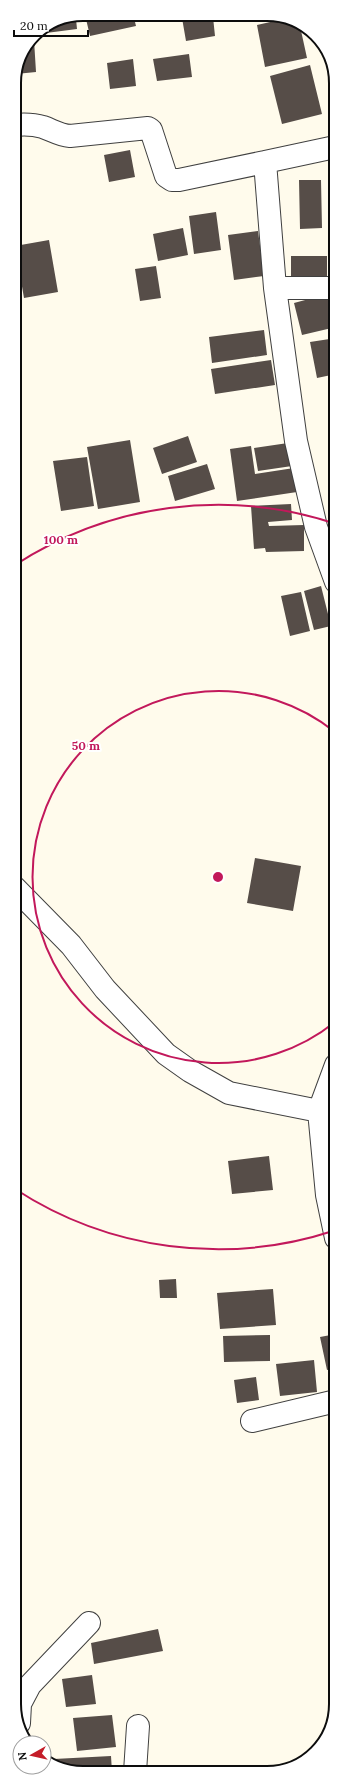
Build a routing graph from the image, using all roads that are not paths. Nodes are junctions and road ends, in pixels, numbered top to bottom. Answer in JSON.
{"nodes":[{"id":1,"x":21,"y":125,"type":"edge"},
{"id":2,"x":329,"y":148,"type":"edge"},
{"id":3,"x":265,"y":162,"type":"junction"},
{"id":4,"x":275,"y":288,"type":"junction"},
{"id":5,"x":329,"y":288,"type":"edge"},
{"id":6,"x":329,"y":563,"type":"edge"},
{"id":7,"x":21,"y":894,"type":"edge"},
{"id":8,"x":329,"y":1084,"type":"edge"},
{"id":9,"x":319,"y":1111,"type":"junction"},
{"id":10,"x":329,"y":1208,"type":"edge"},
{"id":11,"x":329,"y":1403,"type":"edge"},
{"id":12,"x":252,"y":1421,"type":"dead end"},
{"id":13,"x":89,"y":1623,"type":"dead end"},
{"id":14,"x":21,"y":1702,"type":"edge"},
{"id":15,"x":138,"y":1726,"type":"dead end"},
{"id":16,"x":135,"y":1766,"type":"edge"}],
"edges":[{"from":1,"to":3,"type":"street"},
{"from":2,"to":3,"type":"street"},
{"from":3,"to":4,"type":"street"},
{"from":4,"to":5,"type":"street"},
{"from":4,"to":6,"type":"street"},
{"from":7,"to":9,"type":"street"},
{"from":8,"to":9,"type":"street"},
{"from":9,"to":10,"type":"street"},
{"from":11,"to":12,"type":"street"},
{"from":13,"to":14,"type":"street"},
{"from":15,"to":16,"type":"street"}]}
